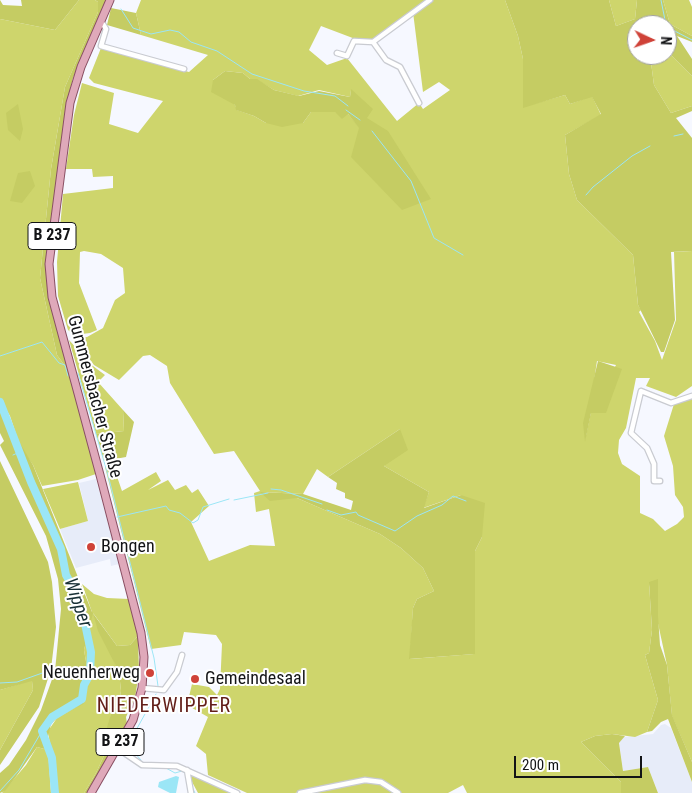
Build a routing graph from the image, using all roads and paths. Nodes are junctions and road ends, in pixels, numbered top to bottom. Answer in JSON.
{"nodes":[{"id":1,"x":110,"y":0,"type":"edge"},
{"id":2,"x":430,"y":0,"type":"edge"},
{"id":3,"x":101,"y":20,"type":"junction"},
{"id":4,"x":373,"y":42,"type":"junction"},
{"id":5,"x":336,"y":53,"type":"dead end"},
{"id":6,"x":184,"y":68,"type":"dead end"},
{"id":7,"x":419,"y":103,"type":"dead end"},
{"id":8,"x":692,"y":396,"type":"edge"},
{"id":9,"x":660,"y":481,"type":"dead end"},
{"id":10,"x":182,"y":656,"type":"dead end"},
{"id":11,"x":142,"y":688,"type":"junction"},
{"id":12,"x":117,"y":748,"type":"junction"},
{"id":13,"x":187,"y":770,"type":"junction"},
{"id":14,"x":91,"y":793,"type":"edge"},
{"id":15,"x":191,"y":793,"type":"edge"},
{"id":16,"x":237,"y":793,"type":"edge"},
{"id":17,"x":300,"y":793,"type":"edge"},
{"id":18,"x":398,"y":793,"type":"edge"}],
"edges":[{"from":1,"to":3,"type":"main road","name":"Gummersbacher Straße","number":"B 237"},
{"from":2,"to":4,"type":"street"},
{"from":3,"to":6,"type":"street"},
{"from":3,"to":11,"type":"main road","name":"Gummersbacher Straße","number":"B 237"},
{"from":4,"to":5,"type":"street"},
{"from":4,"to":7,"type":"street"},
{"from":8,"to":9,"type":"street"},
{"from":10,"to":11,"type":"street"},
{"from":11,"to":12,"type":"main road","name":"Gummersbacher Straße","number":"B 237"},
{"from":12,"to":13,"type":"street"},
{"from":12,"to":14,"type":"main road","name":"Gummersbacher Straße","number":"B 237"},
{"from":13,"to":15,"type":"street"},
{"from":13,"to":16,"type":"street"},
{"from":17,"to":18,"type":"street"}]}
